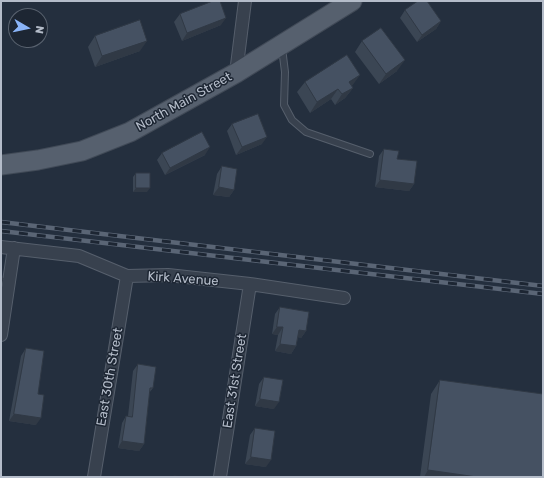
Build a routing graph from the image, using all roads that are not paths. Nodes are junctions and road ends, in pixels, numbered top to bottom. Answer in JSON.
{"nodes":[{"id":1,"x":245,"y":1,"type":"edge"},
{"id":2,"x":352,"y":1,"type":"edge"},
{"id":3,"x":282,"y":44,"type":"junction"},
{"id":4,"x":236,"y":73,"type":"junction"},
{"id":5,"x":370,"y":154,"type":"dead end"},
{"id":6,"x":1,"y":165,"type":"edge"},
{"id":7,"x":1,"y":247,"type":"edge"},
{"id":8,"x":14,"y":248,"type":"junction"},
{"id":9,"x":127,"y":276,"type":"junction"},
{"id":10,"x":250,"y":284,"type":"junction"},
{"id":11,"x":344,"y":298,"type":"dead end"},
{"id":12,"x":1,"y":334,"type":"edge"},
{"id":13,"x":94,"y":477,"type":"edge"},
{"id":14,"x":220,"y":477,"type":"edge"}],
"edges":[{"from":1,"to":4,"type":"street"},
{"from":2,"to":3,"type":"main road","name":"North Main Street"},
{"from":3,"to":4,"type":"main road","name":"North Main Street"},
{"from":3,"to":5,"type":"lane"},
{"from":4,"to":6,"type":"main road","name":"North Main Street"},
{"from":7,"to":8,"type":"street","name":"Kirk Avenue"},
{"from":8,"to":9,"type":"street","name":"Kirk Avenue"},
{"from":8,"to":12,"type":"street"},
{"from":9,"to":10,"type":"street","name":"Kirk Avenue"},
{"from":9,"to":13,"type":"street","name":"East 30th Street"},
{"from":10,"to":11,"type":"street","name":"Kirk Avenue"},
{"from":10,"to":14,"type":"street","name":"East 31st Street"}]}
